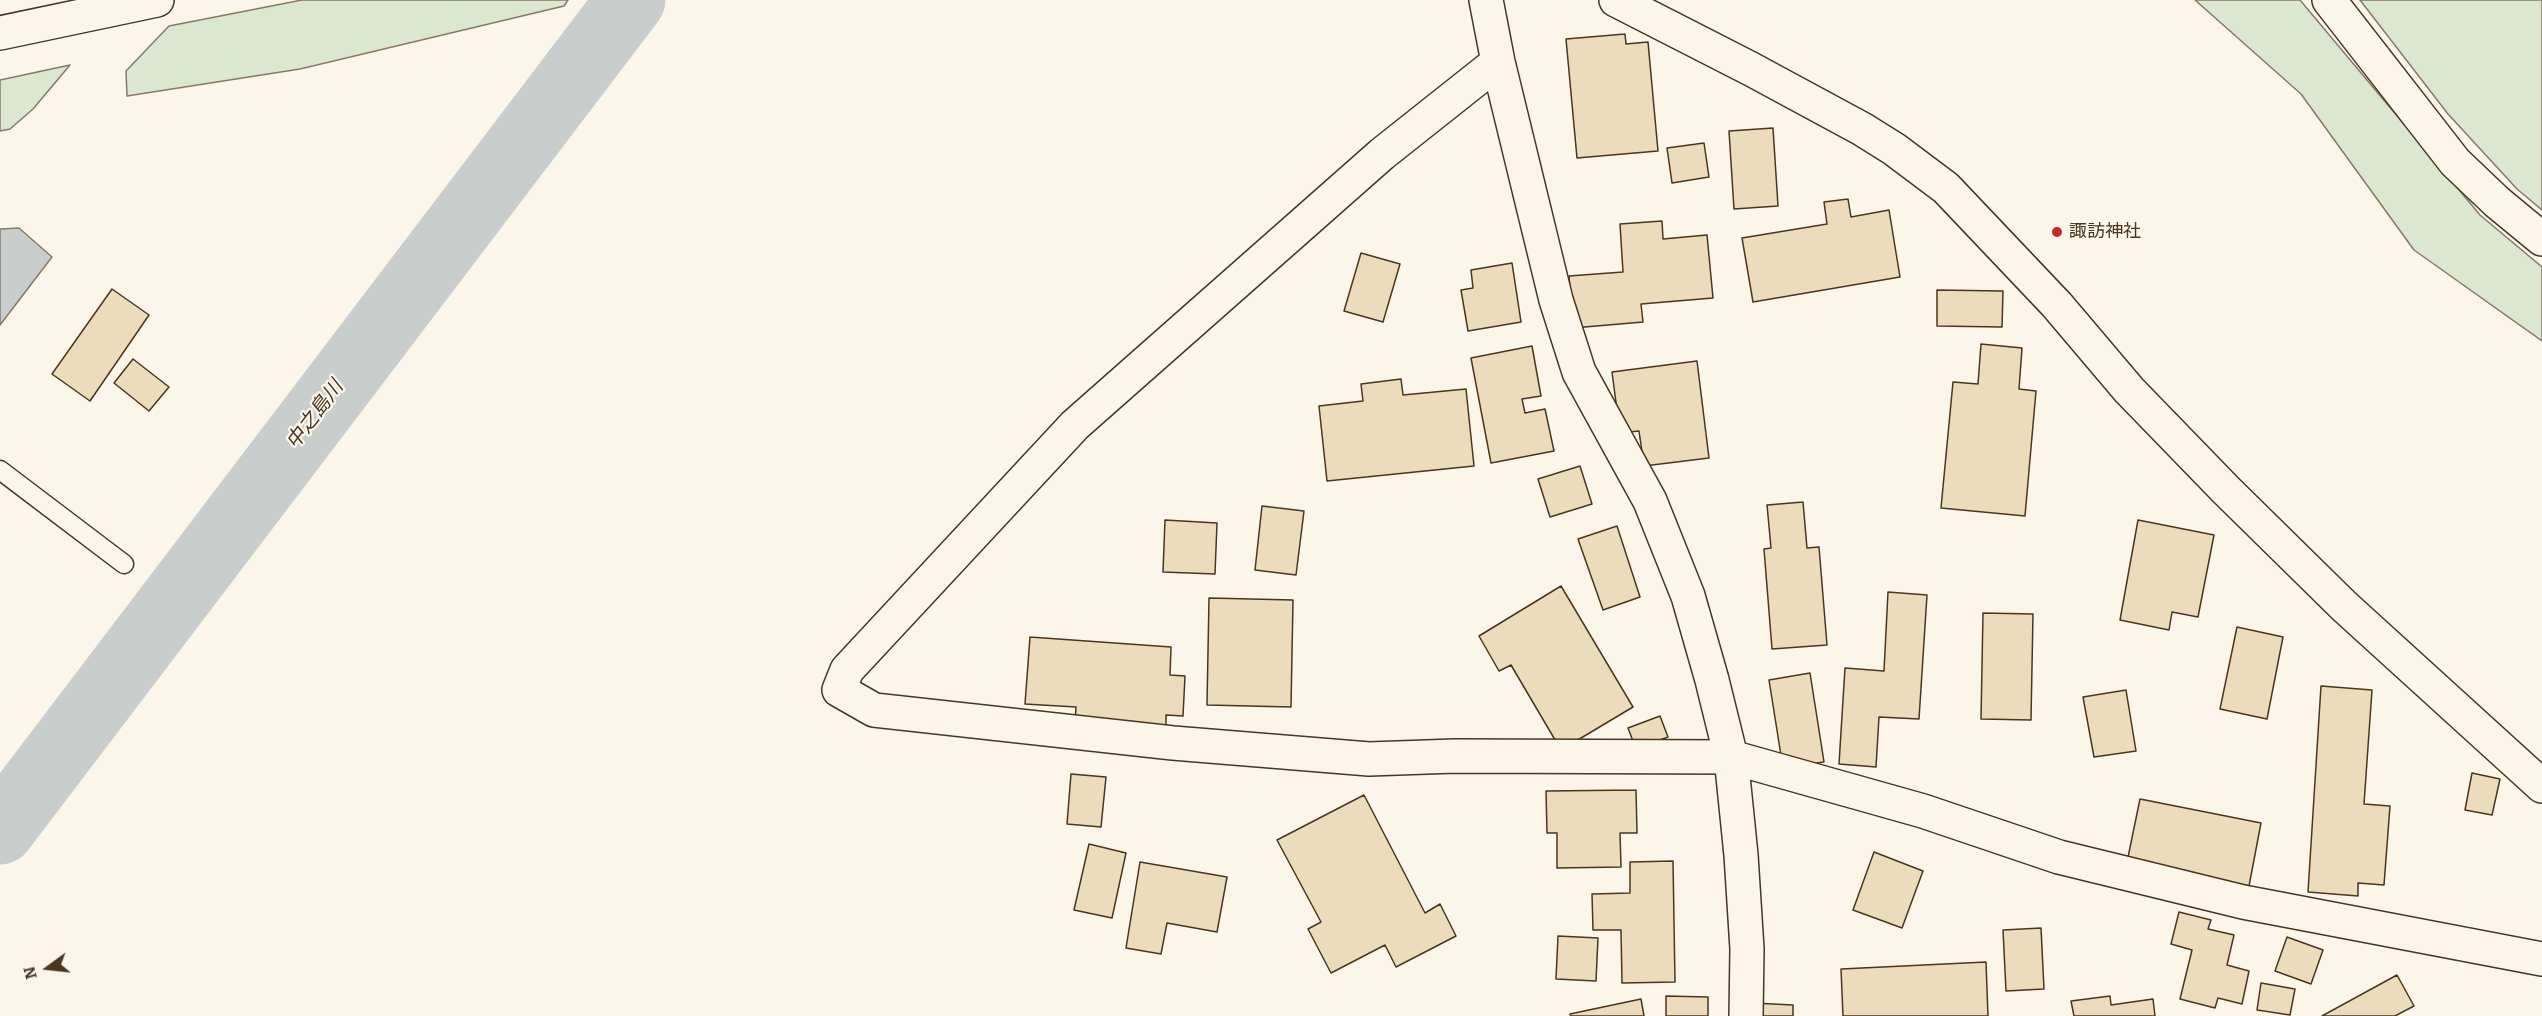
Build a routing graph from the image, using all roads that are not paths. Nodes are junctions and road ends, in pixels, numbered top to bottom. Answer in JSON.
{"nodes":[{"id":1,"x":157,"y":0,"type":"edge"},
{"id":2,"x":1486,"y":0,"type":"edge"},
{"id":3,"x":1616,"y":0,"type":"edge"},
{"id":4,"x":2329,"y":0,"type":"edge"},
{"id":5,"x":0,"y":33,"type":"edge"},
{"id":6,"x":1498,"y":62,"type":"junction"},
{"id":7,"x":2542,"y":239,"type":"edge"},
{"id":8,"x":0,"y":470,"type":"edge"},
{"id":9,"x":123,"y":564,"type":"dead end"},
{"id":10,"x":1731,"y":757,"type":"junction"},
{"id":11,"x":2542,"y":786,"type":"edge"},
{"id":12,"x":2542,"y":959,"type":"edge"},
{"id":13,"x":1746,"y":1016,"type":"edge"}],
"edges":[{"from":1,"to":5,"type":"main road"},
{"from":2,"to":6,"type":"main road"},
{"from":3,"to":11,"type":"main road"},
{"from":4,"to":7,"type":"main road"},
{"from":6,"to":10,"type":"main road"},
{"from":6,"to":10,"type":"main road"},
{"from":8,"to":9,"type":"lane"},
{"from":10,"to":12,"type":"main road"},
{"from":10,"to":13,"type":"main road"}]}
